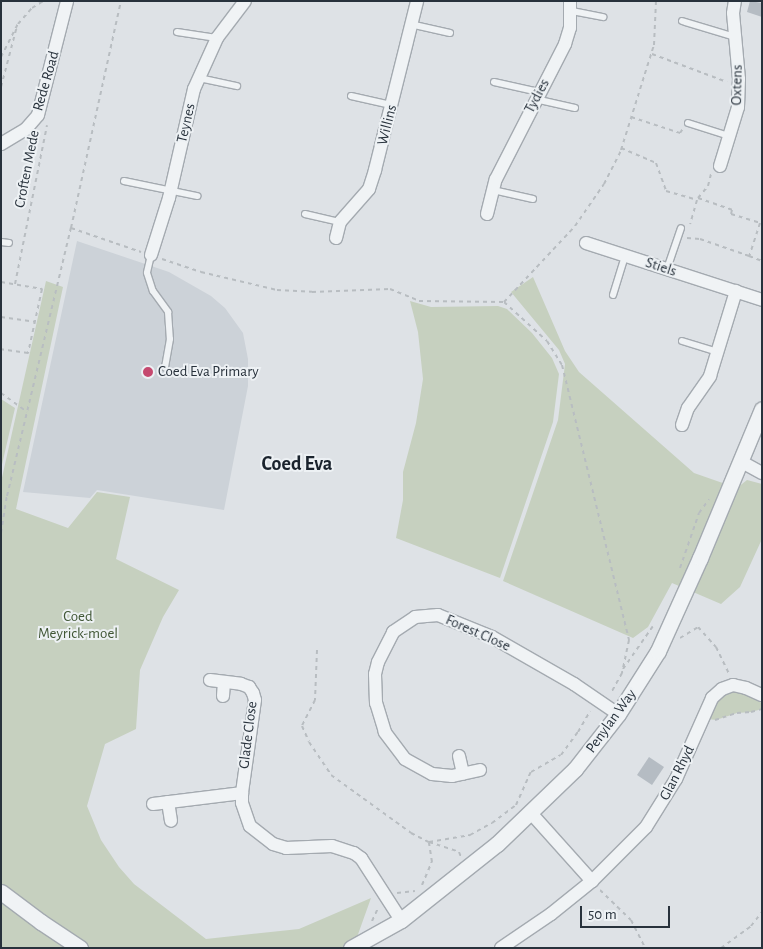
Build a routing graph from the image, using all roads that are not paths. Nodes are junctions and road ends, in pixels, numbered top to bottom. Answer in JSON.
{"nodes":[{"id":1,"x":67,"y":1,"type":"edge"},
{"id":2,"x":245,"y":1,"type":"edge"},
{"id":3,"x":416,"y":1,"type":"edge"},
{"id":4,"x":735,"y":1,"type":"edge"},
{"id":5,"x":571,"y":6,"type":"edge"},
{"id":6,"x":603,"y":18,"type":"dead end"},
{"id":7,"x":682,"y":20,"type":"dead end"},
{"id":8,"x":410,"y":24,"type":"junction"},
{"id":9,"x":178,"y":32,"type":"dead end"},
{"id":10,"x":450,"y":33,"type":"dead end"},
{"id":11,"x":735,"y":37,"type":"junction"},
{"id":12,"x":217,"y":38,"type":"junction"},
{"id":13,"x":199,"y":78,"type":"junction"},
{"id":14,"x":494,"y":82,"type":"dead end"},
{"id":15,"x":237,"y":86,"type":"dead end"},
{"id":16,"x":537,"y":95,"type":"junction"},
{"id":17,"x":351,"y":96,"type":"dead end"},
{"id":18,"x":391,"y":105,"type":"junction"},
{"id":19,"x":575,"y":108,"type":"dead end"},
{"id":20,"x":688,"y":123,"type":"road end"},
{"id":21,"x":729,"y":136,"type":"junction"},
{"id":22,"x":1,"y":144,"type":"edge"},
{"id":23,"x":716,"y":169,"type":"road end"},
{"id":24,"x":124,"y":181,"type":"dead end"},
{"id":25,"x":493,"y":190,"type":"junction"},
{"id":26,"x":170,"y":191,"type":"junction"},
{"id":27,"x":197,"y":196,"type":"dead end"},
{"id":28,"x":533,"y":199,"type":"dead end"},
{"id":29,"x":305,"y":214,"type":"dead end"},
{"id":30,"x":487,"y":214,"type":"dead end"},
{"id":31,"x":340,"y":222,"type":"junction"},
{"id":32,"x":679,"y":234,"type":"road end"},
{"id":33,"x":336,"y":238,"type":"dead end"},
{"id":34,"x":586,"y":243,"type":"dead end"},
{"id":35,"x":151,"y":255,"type":"joint"},
{"id":36,"x":625,"y":256,"type":"junction"},
{"id":37,"x":667,"y":269,"type":"junction"},
{"id":38,"x":736,"y":291,"type":"junction"},
{"id":39,"x":613,"y":295,"type":"dead end"},
{"id":40,"x":762,"y":300,"type":"edge"},
{"id":41,"x":682,"y":341,"type":"dead end"},
{"id":42,"x":717,"y":352,"type":"junction"},
{"id":43,"x":165,"y":368,"type":"dead end"},
{"id":44,"x":762,"y":409,"type":"edge"},
{"id":45,"x":682,"y":426,"type":"dead end"},
{"id":46,"x":740,"y":461,"type":"junction"},
{"id":47,"x":762,"y":473,"type":"edge"},
{"id":48,"x":210,"y":680,"type":"dead end"},
{"id":49,"x":224,"y":682,"type":"junction"},
{"id":50,"x":762,"y":695,"type":"edge"},
{"id":51,"x":223,"y":696,"type":"dead end"},
{"id":52,"x":618,"y":714,"type":"junction"},
{"id":53,"x":459,"y":756,"type":"dead end"},
{"id":54,"x":480,"y":770,"type":"dead end"},
{"id":55,"x":463,"y":774,"type":"junction"},
{"id":56,"x":242,"y":793,"type":"junction"},
{"id":57,"x":168,"y":802,"type":"junction"},
{"id":58,"x":153,"y":804,"type":"dead end"},
{"id":59,"x":530,"y":812,"type":"junction"},
{"id":60,"x":171,"y":821,"type":"dead end"},
{"id":61,"x":592,"y":881,"type":"junction"},
{"id":62,"x":1,"y":892,"type":"edge"},
{"id":63,"x":401,"y":920,"type":"junction"},
{"id":64,"x":80,"y":948,"type":"edge"},
{"id":65,"x":351,"y":948,"type":"edge"},
{"id":66,"x":502,"y":948,"type":"edge"}],
"edges":[{"from":1,"to":22,"type":"street","name":"Rede Road"},
{"from":2,"to":12,"type":"street","name":"Teynes"},
{"from":3,"to":8,"type":"street","name":"Willins"},
{"from":4,"to":11,"type":"street","name":"Oxtens"},
{"from":5,"to":6,"type":"lane"},
{"from":5,"to":16,"type":"street","name":"Tydies"},
{"from":7,"to":11,"type":"lane"},
{"from":8,"to":10,"type":"lane"},
{"from":8,"to":18,"type":"street","name":"Willins"},
{"from":9,"to":12,"type":"lane"},
{"from":11,"to":21,"type":"street","name":"Oxtens"},
{"from":12,"to":13,"type":"street","name":"Teynes"},
{"from":13,"to":15,"type":"lane"},
{"from":13,"to":26,"type":"street","name":"Teynes"},
{"from":14,"to":16,"type":"lane"},
{"from":16,"to":19,"type":"lane"},
{"from":16,"to":25,"type":"street","name":"Tydies"},
{"from":17,"to":18,"type":"lane"},
{"from":18,"to":31,"type":"street","name":"Willins"},
{"from":20,"to":21,"type":"lane"},
{"from":21,"to":23,"type":"street","name":"Oxtens"},
{"from":24,"to":26,"type":"lane"},
{"from":25,"to":28,"type":"lane"},
{"from":25,"to":30,"type":"street","name":"Tydies"},
{"from":26,"to":27,"type":"lane"},
{"from":26,"to":35,"type":"street","name":"Teynes"},
{"from":29,"to":31,"type":"lane"},
{"from":31,"to":33,"type":"street","name":"Willins"},
{"from":32,"to":37,"type":"lane"},
{"from":34,"to":36,"type":"street","name":"Stiels"},
{"from":35,"to":43,"type":"lane"},
{"from":36,"to":37,"type":"street","name":"Stiels"},
{"from":36,"to":39,"type":"lane"},
{"from":37,"to":38,"type":"street","name":"Stiels"},
{"from":38,"to":40,"type":"street","name":"Stiels"},
{"from":38,"to":42,"type":"street"},
{"from":41,"to":42,"type":"lane"},
{"from":42,"to":45,"type":"street"},
{"from":44,"to":46,"type":"street","name":"Penylan Way"},
{"from":46,"to":47,"type":"street"},
{"from":46,"to":52,"type":"street","name":"Penylan Way"},
{"from":48,"to":49,"type":"street","name":"Glade Close"},
{"from":49,"to":51,"type":"street"},
{"from":49,"to":56,"type":"street","name":"Glade Close"},
{"from":50,"to":61,"type":"street","name":"Glan Rhyd"},
{"from":52,"to":55,"type":"street","name":"Forest Close"},
{"from":52,"to":59,"type":"street","name":"Penylan Way"},
{"from":53,"to":55,"type":"street"},
{"from":54,"to":55,"type":"street","name":"Forest Close"},
{"from":56,"to":57,"type":"street"},
{"from":56,"to":63,"type":"street","name":"Glade Close"},
{"from":57,"to":58,"type":"street"},
{"from":57,"to":60,"type":"street"},
{"from":59,"to":61,"type":"street"},
{"from":59,"to":63,"type":"street","name":"Penylan Way"},
{"from":61,"to":66,"type":"street","name":"Glan Rhyd"},
{"from":62,"to":64,"type":"street"},
{"from":63,"to":65,"type":"street","name":"Penylan Way"}]}
